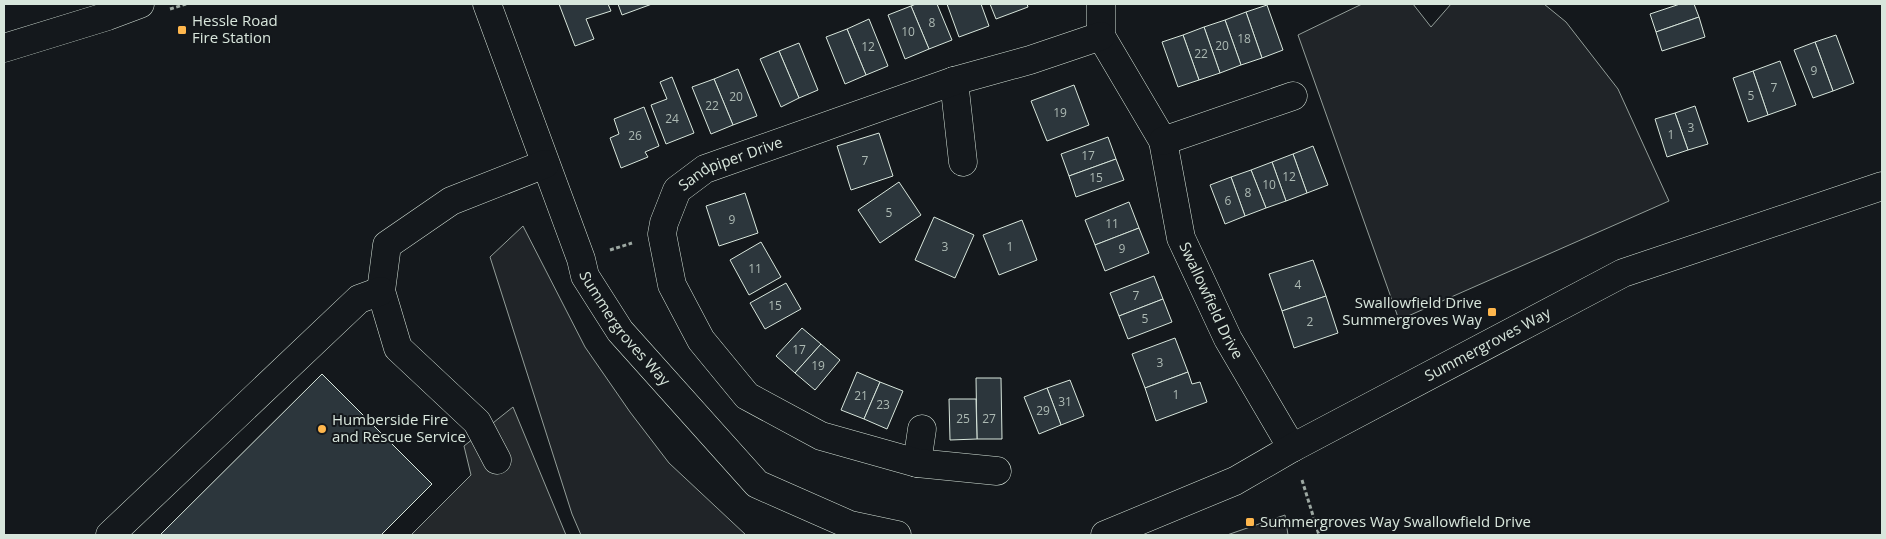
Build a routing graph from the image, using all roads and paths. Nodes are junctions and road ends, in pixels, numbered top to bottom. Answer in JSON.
{"nodes":[{"id":1,"x":140,"y":4,"type":"edge"},
{"id":2,"x":487,"y":4,"type":"edge"},
{"id":3,"x":1101,"y":4,"type":"edge"},
{"id":4,"x":1102,"y":36,"type":"junction"},
{"id":5,"x":4,"y":48,"type":"edge"},
{"id":6,"x":954,"y":81,"type":"junction"},
{"id":7,"x":1293,"y":96,"type":"dead end"},
{"id":8,"x":1163,"y":141,"type":"junction"},
{"id":9,"x":963,"y":162,"type":"dead end"},
{"id":10,"x":545,"y":164,"type":"junction"},
{"id":11,"x":1882,"y":186,"type":"edge"},
{"id":12,"x":662,"y":234,"type":"junction"},
{"id":13,"x":581,"y":258,"type":"junction"},
{"id":14,"x":381,"y":290,"type":"junction"},
{"id":15,"x":922,"y":429,"type":"dead end"},
{"id":16,"x":1292,"y":448,"type":"junction"},
{"id":17,"x":497,"y":460,"type":"dead end"},
{"id":18,"x":917,"y":463,"type":"junction"},
{"id":19,"x":997,"y":471,"type":"dead end"},
{"id":20,"x":110,"y":535,"type":"edge"},
{"id":21,"x":896,"y":535,"type":"edge"},
{"id":22,"x":1105,"y":535,"type":"edge"},
{"id":23,"x":1319,"y":535,"type":"edge"}],
"edges":[{"from":1,"to":5,"type":"street"},
{"from":2,"to":10,"type":"street","name":"Summergroves Way"},
{"from":3,"to":4,"type":"street","name":"Swallowfield Drive"},
{"from":4,"to":6,"type":"street","name":"Sandpiper Drive"},
{"from":4,"to":8,"type":"street","name":"Swallowfield Drive"},
{"from":6,"to":9,"type":"street"},
{"from":6,"to":12,"type":"street","name":"Sandpiper Drive"},
{"from":7,"to":8,"type":"street"},
{"from":8,"to":16,"type":"street","name":"Swallowfield Drive"},
{"from":10,"to":13,"type":"street","name":"Summergroves Way"},
{"from":10,"to":14,"type":"street"},
{"from":11,"to":16,"type":"street","name":"Summergroves Way"},
{"from":12,"to":13,"type":"path"},
{"from":12,"to":18,"type":"street","name":"Sandpiper Drive"},
{"from":13,"to":21,"type":"street","name":"Summergroves Way"},
{"from":14,"to":17,"type":"street"},
{"from":14,"to":20,"type":"street"},
{"from":15,"to":18,"type":"street"},
{"from":16,"to":22,"type":"street","name":"Summergroves Way"},
{"from":16,"to":23,"type":"path"},
{"from":18,"to":19,"type":"street","name":"Sandpiper Drive"}]}
